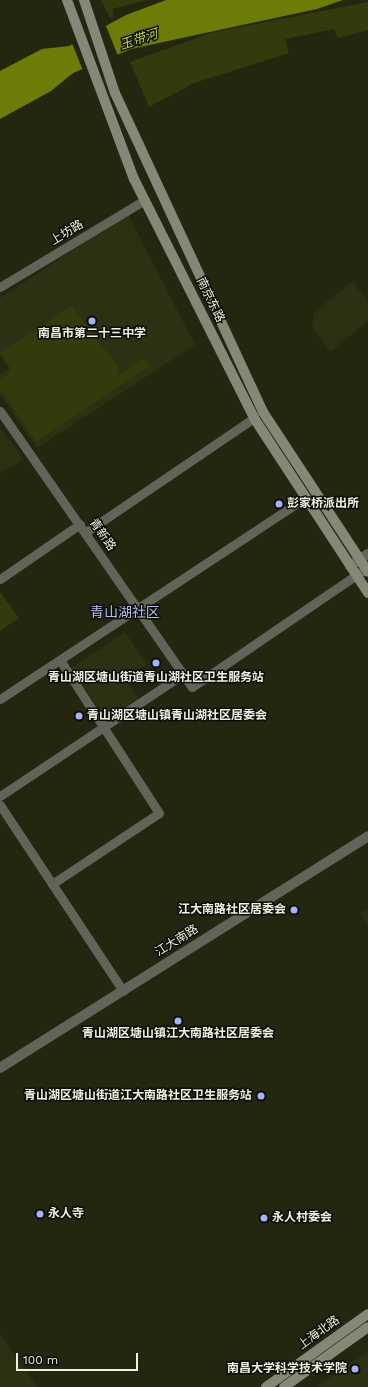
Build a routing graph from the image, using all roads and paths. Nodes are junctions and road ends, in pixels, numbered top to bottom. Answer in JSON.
{"nodes":[{"id":1,"x":68,"y":0,"type":"edge"},
{"id":2,"x":84,"y":0,"type":"edge"},
{"id":3,"x":146,"y":200,"type":"junction"},
{"id":4,"x":0,"y":287,"type":"edge"},
{"id":5,"x":0,"y":411,"type":"edge"},
{"id":6,"x":254,"y":418,"type":"junction"},
{"id":7,"x":305,"y":498,"type":"junction"},
{"id":8,"x":80,"y":524,"type":"junction"},
{"id":9,"x":86,"y":532,"type":"junction"},
{"id":10,"x":364,"y":556,"type":"edge"},
{"id":11,"x":350,"y":566,"type":"junction"},
{"id":12,"x":367,"y":570,"type":"edge"},
{"id":13,"x":356,"y":575,"type":"junction"},
{"id":14,"x":0,"y":579,"type":"edge"},
{"id":15,"x":368,"y":593,"type":"edge"},
{"id":16,"x":138,"y":608,"type":"junction"},
{"id":17,"x":60,"y":660,"type":"junction"},
{"id":18,"x":183,"y":674,"type":"junction"},
{"id":19,"x":0,"y":699,"type":"edge"},
{"id":20,"x":104,"y":726,"type":"junction"},
{"id":21,"x":0,"y":796,"type":"edge"},
{"id":22,"x":2,"y":811,"type":"edge"},
{"id":23,"x":368,"y":836,"type":"edge"},
{"id":24,"x":52,"y":884,"type":"junction"},
{"id":25,"x":123,"y":991,"type":"junction"},
{"id":26,"x":0,"y":1068,"type":"edge"},
{"id":27,"x":368,"y":1314,"type":"edge"},
{"id":28,"x":368,"y":1327,"type":"edge"},
{"id":29,"x":266,"y":1387,"type":"edge"},
{"id":30,"x":284,"y":1387,"type":"edge"}],
"edges":[{"from":1,"to":3,"type":"main road","name":"南京东路"},
{"from":2,"to":10,"type":"main road","name":"南京东路"},
{"from":3,"to":4,"type":"street","name":"上坊路"},
{"from":3,"to":6,"type":"main road","name":"南京东路"},
{"from":5,"to":8,"type":"street","name":"青新路"},
{"from":6,"to":7,"type":"main road","name":"南京东路"},
{"from":6,"to":9,"type":"street"},
{"from":7,"to":11,"type":"main road","name":"南京东路"},
{"from":7,"to":16,"type":"street"},
{"from":8,"to":9,"type":"street","name":"青新路"},
{"from":8,"to":14,"type":"street"},
{"from":9,"to":16,"type":"street","name":"青新路"},
{"from":10,"to":11,"type":"street"},
{"from":10,"to":12,"type":"main road","name":"南京东路"},
{"from":11,"to":13,"type":"main road","name":"南京东路"},
{"from":12,"to":13,"type":"street"},
{"from":13,"to":15,"type":"main road","name":"南京东路"},
{"from":13,"to":18,"type":"street","name":"青新路"},
{"from":16,"to":17,"type":"street"},
{"from":16,"to":18,"type":"street","name":"青新路"},
{"from":17,"to":19,"type":"street"},
{"from":17,"to":20,"type":"street"},
{"from":18,"to":20,"type":"street"},
{"from":20,"to":21,"type":"street"},
{"from":20,"to":24,"type":"street"},
{"from":22,"to":24,"type":"street"},
{"from":23,"to":25,"type":"street","name":"江大南路"},
{"from":24,"to":25,"type":"street"},
{"from":25,"to":26,"type":"street","name":"江大南路"},
{"from":27,"to":29,"type":"main road","name":"上海北路"},
{"from":28,"to":30,"type":"main road","name":"上海北路"}]}
